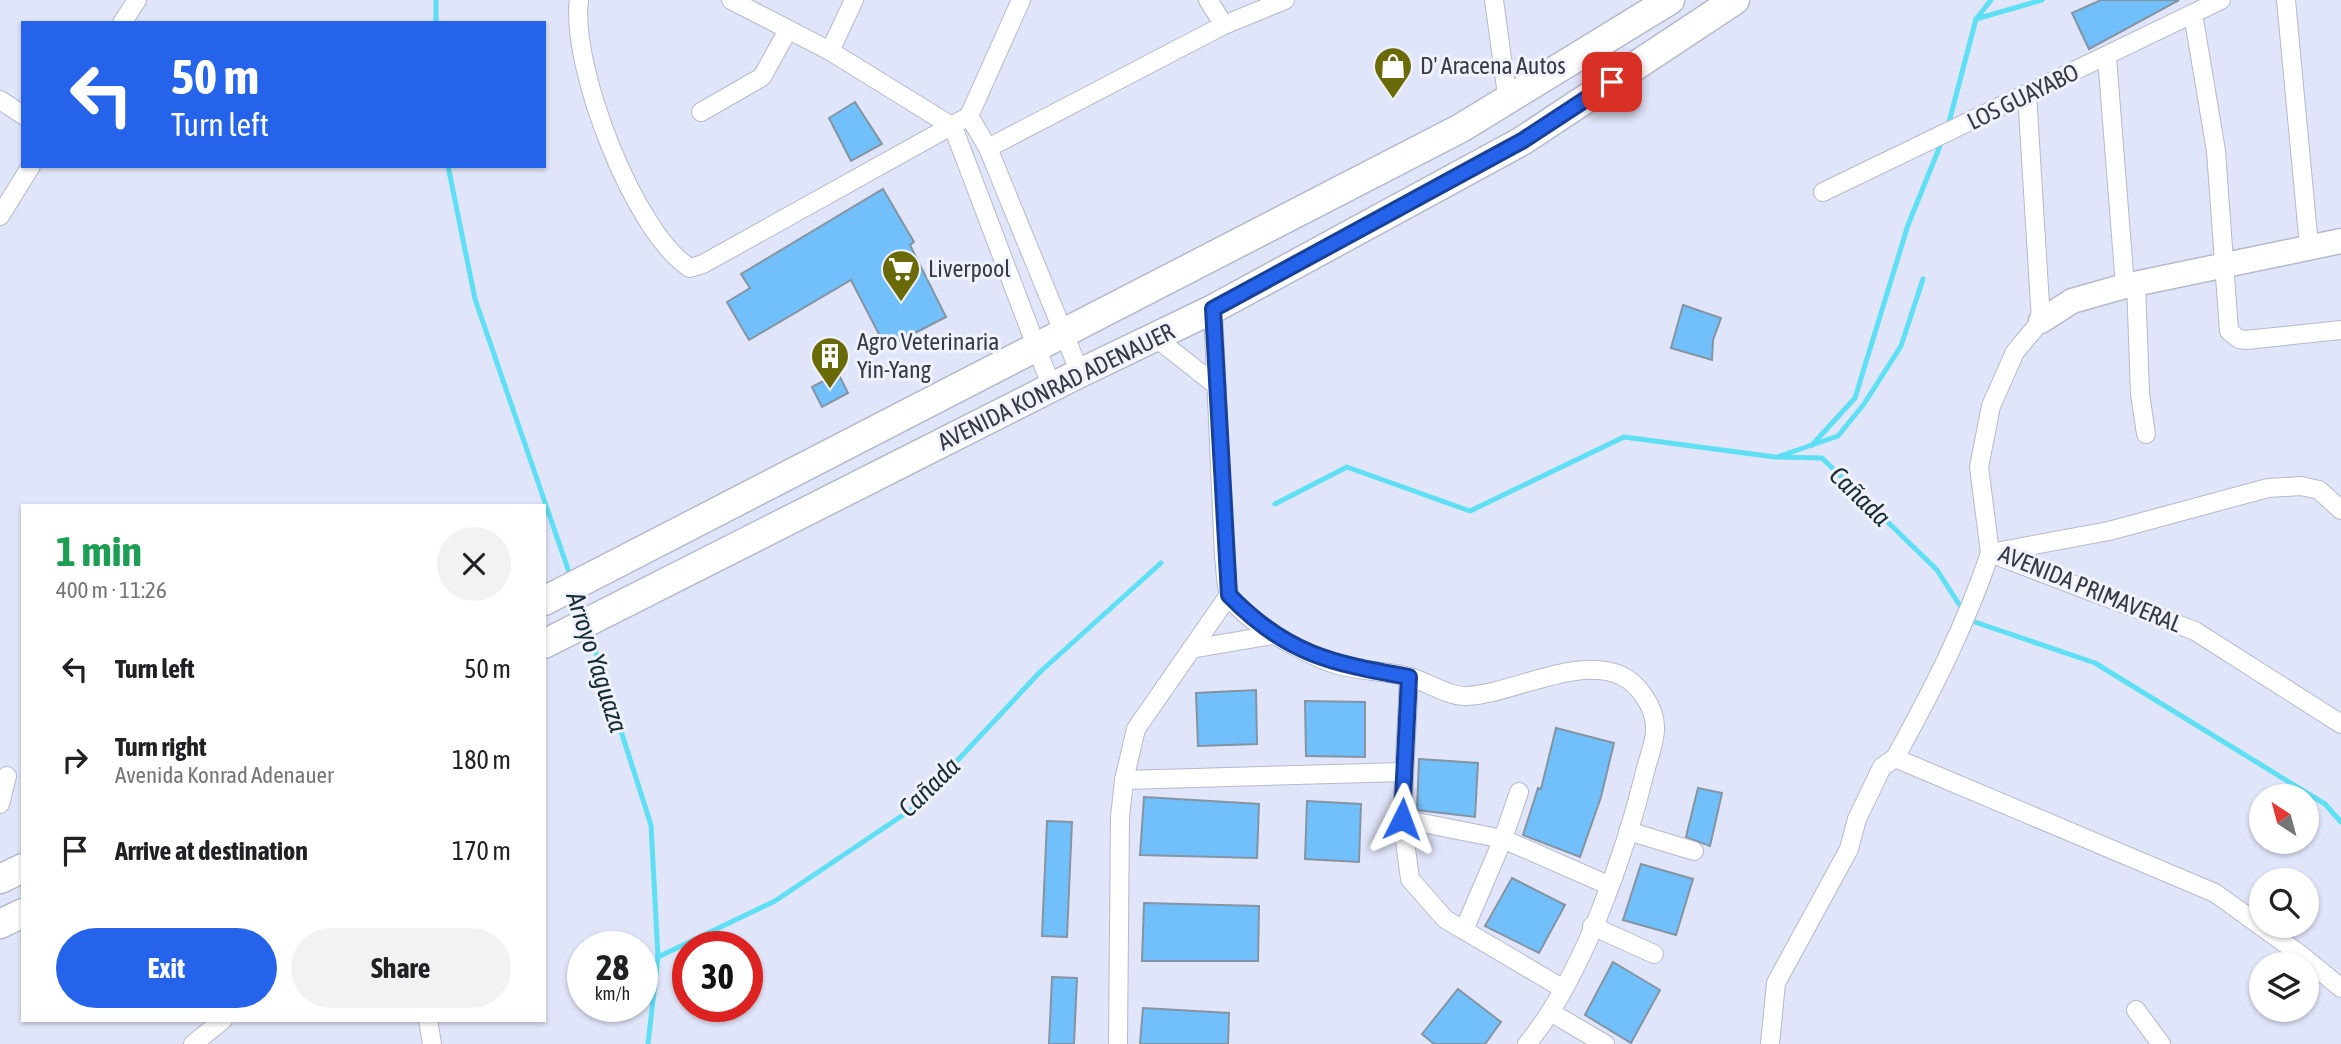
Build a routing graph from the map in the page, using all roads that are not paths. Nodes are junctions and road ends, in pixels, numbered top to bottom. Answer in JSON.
{"nodes":[{"id":1,"x":137,"y":0,"type":"edge"},
{"id":2,"x":579,"y":0,"type":"edge"},
{"id":3,"x":731,"y":0,"type":"edge"},
{"id":4,"x":854,"y":0,"type":"edge"},
{"id":5,"x":1021,"y":0,"type":"edge"},
{"id":6,"x":1208,"y":0,"type":"edge"},
{"id":7,"x":1285,"y":0,"type":"edge"},
{"id":8,"x":1494,"y":0,"type":"edge"},
{"id":9,"x":1670,"y":0,"type":"edge"},
{"id":10,"x":1735,"y":0,"type":"edge"},
{"id":11,"x":2221,"y":0,"type":"edge"},
{"id":12,"x":2286,"y":0,"type":"edge"},
{"id":13,"x":2193,"y":14,"type":"junction"},
{"id":14,"x":123,"y":21,"type":"edge"},
{"id":15,"x":1224,"y":25,"type":"junction"},
{"id":16,"x":788,"y":30,"type":"junction"},
{"id":17,"x":830,"y":51,"type":"junction"},
{"id":18,"x":2107,"y":57,"type":"junction"},
{"id":19,"x":2027,"y":94,"type":"junction"},
{"id":20,"x":0,"y":100,"type":"edge"},
{"id":21,"x":1508,"y":102,"type":"junction"},
{"id":22,"x":701,"y":111,"type":"dead end"},
{"id":23,"x":21,"y":114,"type":"edge"},
{"id":24,"x":969,"y":116,"type":"junction"},
{"id":25,"x":953,"y":127,"type":"junction"},
{"id":26,"x":988,"y":148,"type":"junction"},
{"id":27,"x":30,"y":168,"type":"edge"},
{"id":28,"x":1823,"y":192,"type":"dead end"},
{"id":29,"x":0,"y":216,"type":"edge"},
{"id":30,"x":2341,"y":242,"type":"edge"},
{"id":31,"x":2309,"y":246,"type":"junction"},
{"id":32,"x":2226,"y":263,"type":"junction"},
{"id":33,"x":2130,"y":285,"type":"junction"},
{"id":34,"x":1213,"y":309,"type":"junction"},
{"id":35,"x":2041,"y":321,"type":"junction"},
{"id":36,"x":2341,"y":330,"type":"edge"},
{"id":37,"x":1062,"y":333,"type":"junction"},
{"id":38,"x":1156,"y":338,"type":"junction"},
{"id":39,"x":1035,"y":347,"type":"junction"},
{"id":40,"x":1080,"y":373,"type":"junction"},
{"id":41,"x":1217,"y":386,"type":"junction"},
{"id":42,"x":1052,"y":388,"type":"junction"},
{"id":43,"x":2146,"y":433,"type":"dead end"},
{"id":44,"x":2341,"y":510,"type":"edge"},
{"id":45,"x":1990,"y":553,"type":"junction"},
{"id":46,"x":1229,"y":595,"type":"junction"},
{"id":47,"x":546,"y":600,"type":"edge"},
{"id":48,"x":1273,"y":635,"type":"junction"},
{"id":49,"x":546,"y":643,"type":"edge"},
{"id":50,"x":1191,"y":649,"type":"junction"},
{"id":51,"x":1409,"y":677,"type":"junction"},
{"id":52,"x":2341,"y":724,"type":"edge"},
{"id":53,"x":1895,"y":758,"type":"junction"},
{"id":54,"x":1404,"y":772,"type":"junction"},
{"id":55,"x":10,"y":776,"type":"edge"},
{"id":56,"x":1124,"y":780,"type":"junction"},
{"id":57,"x":1519,"y":792,"type":"dead end"},
{"id":58,"x":0,"y":804,"type":"edge"},
{"id":59,"x":1402,"y":819,"type":"junction"},
{"id":60,"x":1628,"y":831,"type":"junction"},
{"id":61,"x":1503,"y":839,"type":"junction"},
{"id":62,"x":1694,"y":851,"type":"dead end"},
{"id":63,"x":21,"y":869,"type":"edge"},
{"id":64,"x":0,"y":878,"type":"edge"},
{"id":65,"x":1608,"y":886,"type":"junction"},
{"id":66,"x":21,"y":914,"type":"edge"},
{"id":67,"x":0,"y":924,"type":"edge"},
{"id":68,"x":1592,"y":926,"type":"junction"},
{"id":69,"x":1464,"y":930,"type":"junction"},
{"id":70,"x":1654,"y":954,"type":"dead end"},
{"id":71,"x":2341,"y":988,"type":"edge"},
{"id":72,"x":1562,"y":989,"type":"junction"},
{"id":73,"x":2136,"y":1010,"type":"dead end"},
{"id":74,"x":1552,"y":1013,"type":"junction"},
{"id":75,"x":220,"y":1022,"type":"edge"},
{"id":76,"x":428,"y":1022,"type":"edge"},
{"id":77,"x":193,"y":1044,"type":"edge"},
{"id":78,"x":432,"y":1044,"type":"edge"},
{"id":79,"x":1118,"y":1044,"type":"edge"},
{"id":80,"x":1527,"y":1044,"type":"edge"},
{"id":81,"x":1605,"y":1044,"type":"edge"},
{"id":82,"x":1770,"y":1044,"type":"edge"},
{"id":83,"x":2161,"y":1044,"type":"edge"}],
"edges":[{"from":1,"to":14,"type":"street"},
{"from":2,"to":25,"type":"street"},
{"from":3,"to":16,"type":"street"},
{"from":4,"to":17,"type":"street"},
{"from":5,"to":24,"type":"street"},
{"from":6,"to":15,"type":"street"},
{"from":7,"to":15,"type":"street"},
{"from":8,"to":21,"type":"street"},
{"from":9,"to":21,"type":"main road","name":"AVENIDA KONRAD ADENAUER"},
{"from":10,"to":34,"type":"main road","name":"AVENIDA KONRAD ADENAUER"},
{"from":11,"to":13,"type":"street","name":"LOS GUAYABO"},
{"from":12,"to":31,"type":"street"},
{"from":13,"to":18,"type":"street","name":"LOS GUAYABO"},
{"from":13,"to":32,"type":"street"},
{"from":15,"to":26,"type":"street"},
{"from":16,"to":17,"type":"street"},
{"from":16,"to":22,"type":"street"},
{"from":17,"to":25,"type":"street"},
{"from":18,"to":19,"type":"street","name":"LOS GUAYABO"},
{"from":18,"to":33,"type":"street"},
{"from":19,"to":28,"type":"street","name":"LOS GUAYABO"},
{"from":19,"to":35,"type":"street"},
{"from":20,"to":23,"type":"street"},
{"from":21,"to":37,"type":"main road","name":"AVENIDA KONRAD ADENAUER"},
{"from":24,"to":25,"type":"street"},
{"from":24,"to":26,"type":"street"},
{"from":25,"to":39,"type":"street"},
{"from":26,"to":37,"type":"street"},
{"from":27,"to":29,"type":"street"},
{"from":30,"to":31,"type":"street","name":"AVENIDA PRIMAVERAL"},
{"from":31,"to":32,"type":"street","name":"AVENIDA PRIMAVERAL"},
{"from":32,"to":33,"type":"street","name":"AVENIDA PRIMAVERAL"},
{"from":32,"to":36,"type":"street"},
{"from":33,"to":35,"type":"street","name":"AVENIDA PRIMAVERAL"},
{"from":33,"to":43,"type":"street"},
{"from":34,"to":38,"type":"main road","name":"AVENIDA KONRAD ADENAUER"},
{"from":34,"to":41,"type":"street"},
{"from":35,"to":45,"type":"street","name":"AVENIDA PRIMAVERAL"},
{"from":37,"to":39,"type":"main road","name":"AVENIDA KONRAD ADENAUER"},
{"from":37,"to":40,"type":"street"},
{"from":38,"to":40,"type":"main road","name":"AVENIDA KONRAD ADENAUER"},
{"from":38,"to":41,"type":"street"},
{"from":39,"to":42,"type":"street"},
{"from":39,"to":47,"type":"main road","name":"AVENIDA KONRAD ADENAUER"},
{"from":40,"to":42,"type":"main road","name":"AVENIDA KONRAD ADENAUER"},
{"from":41,"to":46,"type":"street"},
{"from":42,"to":49,"type":"main road","name":"AVENIDA KONRAD ADENAUER"},
{"from":44,"to":45,"type":"street"},
{"from":45,"to":52,"type":"street","name":"AVENIDA PRIMAVERAL"},
{"from":45,"to":53,"type":"street"},
{"from":46,"to":48,"type":"street"},
{"from":46,"to":50,"type":"street"},
{"from":48,"to":50,"type":"street"},
{"from":48,"to":51,"type":"street"},
{"from":50,"to":56,"type":"street"},
{"from":51,"to":54,"type":"street"},
{"from":51,"to":60,"type":"street"},
{"from":53,"to":71,"type":"street"},
{"from":53,"to":82,"type":"street"},
{"from":54,"to":56,"type":"street"},
{"from":54,"to":59,"type":"street"},
{"from":55,"to":58,"type":"street"},
{"from":56,"to":79,"type":"street"},
{"from":57,"to":61,"type":"street"},
{"from":59,"to":61,"type":"street"},
{"from":59,"to":69,"type":"street"},
{"from":60,"to":62,"type":"street"},
{"from":60,"to":65,"type":"street"},
{"from":61,"to":65,"type":"street"},
{"from":61,"to":69,"type":"street"},
{"from":63,"to":64,"type":"main road"},
{"from":65,"to":68,"type":"street"},
{"from":66,"to":67,"type":"main road"},
{"from":68,"to":70,"type":"street"},
{"from":68,"to":72,"type":"street"},
{"from":69,"to":72,"type":"street"},
{"from":72,"to":74,"type":"street"},
{"from":73,"to":83,"type":"street"},
{"from":74,"to":80,"type":"street"},
{"from":74,"to":81,"type":"street"},
{"from":75,"to":77,"type":"street"},
{"from":76,"to":78,"type":"street"}]}
